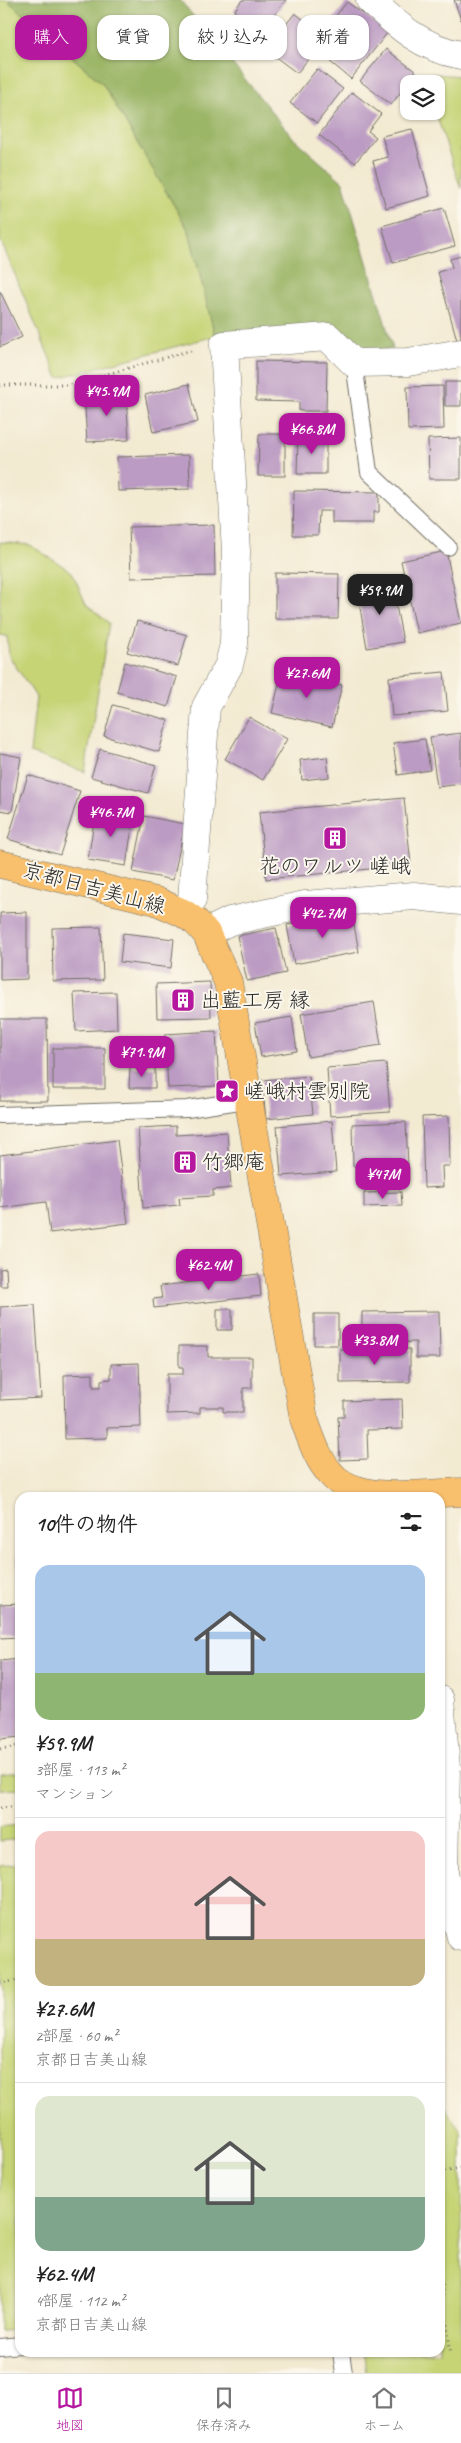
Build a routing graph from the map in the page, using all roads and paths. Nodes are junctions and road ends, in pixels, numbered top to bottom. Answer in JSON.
{"nodes":[{"id":1,"x":370,"y":0,"type":"edge"},
{"id":2,"x":461,"y":55,"type":"edge"},
{"id":3,"x":224,"y":345,"type":"junction"},
{"id":4,"x":461,"y":353,"type":"edge"},
{"id":5,"x":354,"y":363,"type":"junction"},
{"id":6,"x":0,"y":385,"type":"edge"},
{"id":7,"x":448,"y":547,"type":"dead end"},
{"id":8,"x":0,"y":864,"type":"edge"},
{"id":9,"x":461,"y":901,"type":"edge"},
{"id":10,"x":183,"y":913,"type":"junction"},
{"id":11,"x":206,"y":933,"type":"junction"},
{"id":12,"x":246,"y":1100,"type":"junction"},
{"id":13,"x":0,"y":1115,"type":"edge"},
{"id":14,"x":373,"y":1492,"type":"edge"},
{"id":15,"x":461,"y":1492,"type":"edge"},
{"id":16,"x":445,"y":1493,"type":"edge"},
{"id":17,"x":15,"y":1747,"type":"edge"},
{"id":18,"x":0,"y":1749,"type":"edge"},
{"id":19,"x":445,"y":1755,"type":"edge"},
{"id":20,"x":15,"y":1806,"type":"edge"},
{"id":21,"x":0,"y":1808,"type":"edge"},
{"id":22,"x":445,"y":1820,"type":"edge"},
{"id":23,"x":445,"y":1877,"type":"edge"},
{"id":24,"x":461,"y":1937,"type":"edge"},
{"id":25,"x":15,"y":1981,"type":"edge"},
{"id":26,"x":0,"y":1983,"type":"edge"},
{"id":27,"x":461,"y":2168,"type":"edge"},
{"id":28,"x":445,"y":2170,"type":"edge"},
{"id":29,"x":445,"y":2311,"type":"edge"},
{"id":30,"x":15,"y":2346,"type":"edge"},
{"id":31,"x":0,"y":2347,"type":"edge"},
{"id":32,"x":451,"y":2354,"type":"dead end"},
{"id":33,"x":342,"y":2357,"type":"edge"},
{"id":34,"x":344,"y":2373,"type":"edge"}],
"edges":[{"from":1,"to":2,"type":"street"},
{"from":3,"to":5,"type":"street"},
{"from":3,"to":6,"type":"path"},
{"from":3,"to":10,"type":"street"},
{"from":4,"to":5,"type":"street"},
{"from":5,"to":7,"type":"lane"},
{"from":8,"to":10,"type":"main road","name":"京都日吉美山線"},
{"from":9,"to":11,"type":"street"},
{"from":10,"to":11,"type":"main road","name":"京都日吉美山線"},
{"from":11,"to":12,"type":"main road","name":"京都日吉美山線"},
{"from":12,"to":13,"type":"lane"},
{"from":12,"to":14,"type":"main road","name":"京都日吉美山線"},
{"from":15,"to":16,"type":"main road","name":"京都日吉美山線"},
{"from":17,"to":18,"type":"path"},
{"from":19,"to":22,"type":"street"},
{"from":20,"to":21,"type":"path"},
{"from":23,"to":24,"type":"street"},
{"from":25,"to":26,"type":"path"},
{"from":27,"to":28,"type":"path"},
{"from":29,"to":32,"type":"path"},
{"from":30,"to":31,"type":"lane"},
{"from":33,"to":34,"type":"lane"}]}
